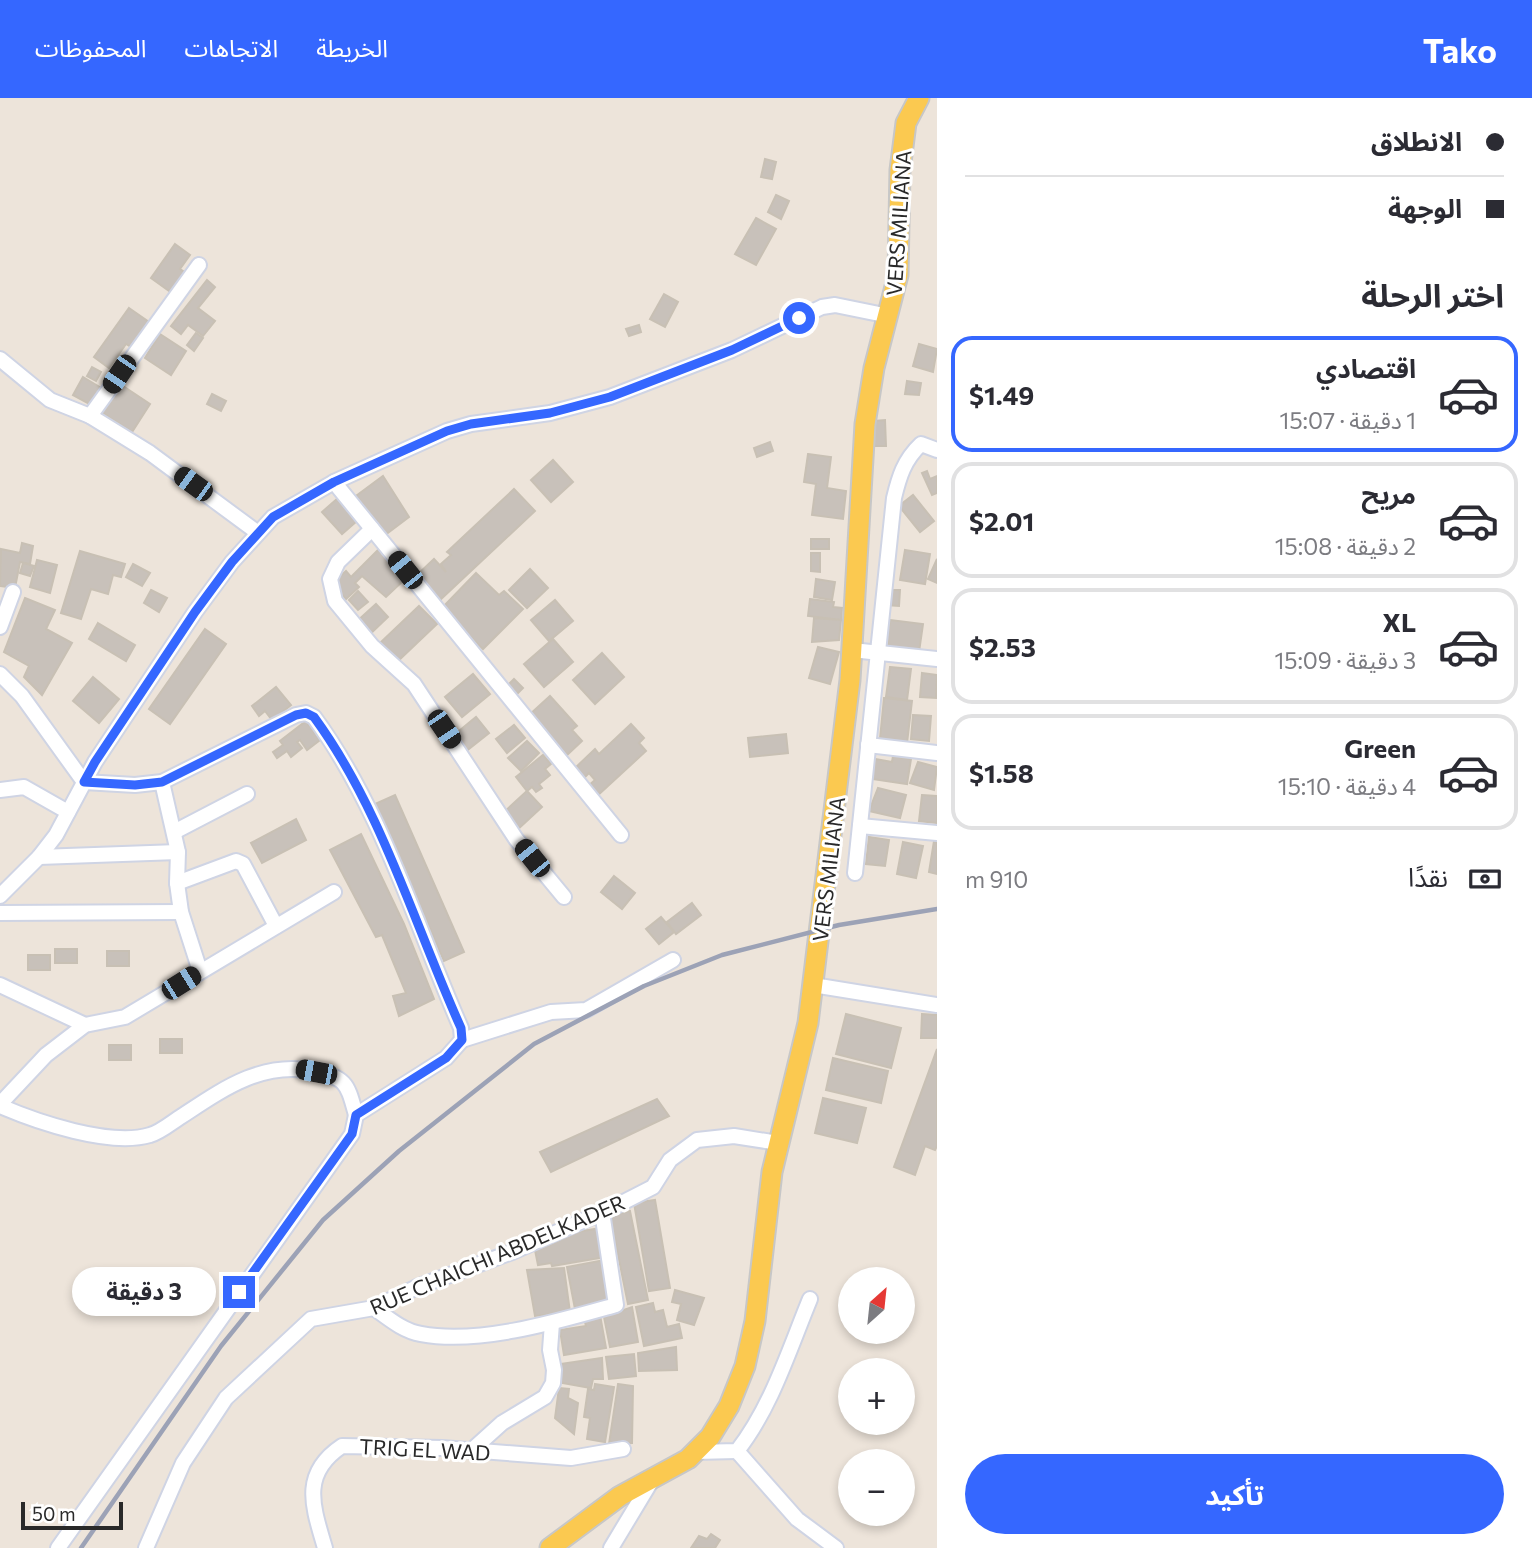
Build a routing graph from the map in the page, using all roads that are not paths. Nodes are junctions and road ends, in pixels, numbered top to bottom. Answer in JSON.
{"nodes":[{"id":1,"x":919,"y":98,"type":"edge"},
{"id":2,"x":200,"y":265,"type":"dead end"},
{"id":3,"x":889,"y":316,"type":"junction"},
{"id":4,"x":0,"y":359,"type":"edge"},
{"id":5,"x":90,"y":416,"type":"junction"},
{"id":6,"x":937,"y":450,"type":"edge"},
{"id":7,"x":334,"y":482,"type":"junction"},
{"id":8,"x":372,"y":529,"type":"junction"},
{"id":9,"x":258,"y":533,"type":"junction"},
{"id":10,"x":13,"y":592,"type":"dead end"},
{"id":11,"x":0,"y":627,"type":"edge"},
{"id":12,"x":852,"y":650,"type":"junction"},
{"id":13,"x":877,"y":654,"type":"junction"},
{"id":14,"x":937,"y":659,"type":"edge"},
{"id":15,"x":0,"y":674,"type":"edge"},
{"id":16,"x":868,"y":745,"type":"junction"},
{"id":17,"x":937,"y":753,"type":"edge"},
{"id":18,"x":84,"y":782,"type":"junction"},
{"id":19,"x":162,"y":782,"type":"junction"},
{"id":20,"x":0,"y":790,"type":"edge"},
{"id":21,"x":247,"y":794,"type":"dead end"},
{"id":22,"x":68,"y":812,"type":"junction"},
{"id":23,"x":860,"y":826,"type":"junction"},
{"id":24,"x":174,"y":832,"type":"junction"},
{"id":25,"x":937,"y":833,"type":"edge"},
{"id":26,"x":621,"y":835,"type":"dead end"},
{"id":27,"x":178,"y":852,"type":"junction"},
{"id":28,"x":39,"y":857,"type":"junction"},
{"id":29,"x":855,"y":873,"type":"dead end"},
{"id":30,"x":177,"y":883,"type":"junction"},
{"id":31,"x":334,"y":892,"type":"dead end"},
{"id":32,"x":0,"y":896,"type":"edge"},
{"id":33,"x":564,"y":897,"type":"dead end"},
{"id":34,"x":181,"y":912,"type":"junction"},
{"id":35,"x":0,"y":913,"type":"edge"},
{"id":36,"x":276,"y":926,"type":"junction"},
{"id":37,"x":673,"y":960,"type":"dead end"},
{"id":38,"x":200,"y":971,"type":"junction"},
{"id":39,"x":0,"y":985,"type":"edge"},
{"id":40,"x":813,"y":985,"type":"junction"},
{"id":41,"x":937,"y":1005,"type":"edge"},
{"id":42,"x":85,"y":1025,"type":"junction"},
{"id":43,"x":462,"y":1040,"type":"junction"},
{"id":44,"x":0,"y":1105,"type":"edge"},
{"id":45,"x":356,"y":1115,"type":"junction"},
{"id":46,"x":778,"y":1143,"type":"junction"},
{"id":47,"x":602,"y":1212,"type":"junction"},
{"id":48,"x":810,"y":1299,"type":"dead end"},
{"id":49,"x":374,"y":1308,"type":"junction"},
{"id":50,"x":552,"y":1323,"type":"junction"},
{"id":51,"x":623,"y":1449,"type":"dead end"},
{"id":52,"x":471,"y":1451,"type":"junction"},
{"id":53,"x":737,"y":1451,"type":"junction"},
{"id":54,"x":695,"y":1452,"type":"junction"},
{"id":55,"x":653,"y":1478,"type":"junction"},
{"id":56,"x":58,"y":1548,"type":"edge"},
{"id":57,"x":146,"y":1548,"type":"edge"},
{"id":58,"x":325,"y":1548,"type":"edge"},
{"id":59,"x":551,"y":1548,"type":"edge"},
{"id":60,"x":611,"y":1548,"type":"edge"},
{"id":61,"x":836,"y":1548,"type":"edge"}],
"edges":[{"from":1,"to":3,"type":"main road","name":"VERS MILIANA"},
{"from":2,"to":5,"type":"street"},
{"from":3,"to":7,"type":"street"},
{"from":3,"to":12,"type":"main road","name":"VERS MILIANA"},
{"from":4,"to":5,"type":"street"},
{"from":5,"to":9,"type":"street"},
{"from":6,"to":13,"type":"street"},
{"from":7,"to":8,"type":"street"},
{"from":7,"to":9,"type":"street"},
{"from":8,"to":26,"type":"street"},
{"from":8,"to":33,"type":"street"},
{"from":9,"to":18,"type":"street"},
{"from":10,"to":11,"type":"street"},
{"from":12,"to":13,"type":"street"},
{"from":12,"to":40,"type":"main road","name":"VERS MILIANA"},
{"from":13,"to":14,"type":"street"},
{"from":13,"to":16,"type":"street"},
{"from":15,"to":18,"type":"street"},
{"from":16,"to":17,"type":"street"},
{"from":16,"to":23,"type":"street"},
{"from":18,"to":19,"type":"street"},
{"from":18,"to":22,"type":"street"},
{"from":19,"to":24,"type":"street"},
{"from":19,"to":43,"type":"street"},
{"from":20,"to":22,"type":"street"},
{"from":21,"to":24,"type":"street"},
{"from":22,"to":28,"type":"street"},
{"from":23,"to":25,"type":"street"},
{"from":23,"to":29,"type":"street"},
{"from":24,"to":27,"type":"street"},
{"from":27,"to":28,"type":"street"},
{"from":27,"to":30,"type":"street"},
{"from":28,"to":32,"type":"street"},
{"from":30,"to":34,"type":"street"},
{"from":30,"to":36,"type":"street"},
{"from":31,"to":36,"type":"street"},
{"from":34,"to":35,"type":"street"},
{"from":34,"to":38,"type":"street"},
{"from":36,"to":38,"type":"street"},
{"from":37,"to":43,"type":"street"},
{"from":38,"to":42,"type":"street"},
{"from":39,"to":42,"type":"street"},
{"from":40,"to":41,"type":"street"},
{"from":40,"to":46,"type":"main road","name":"VERS MILIANA"},
{"from":42,"to":44,"type":"street"},
{"from":43,"to":45,"type":"street"},
{"from":44,"to":45,"type":"street"},
{"from":45,"to":56,"type":"street"},
{"from":46,"to":47,"type":"street","name":"RUE CHAICHI ABDELKADER"},
{"from":46,"to":54,"type":"main road","name":"VERS MILIANA"},
{"from":47,"to":49,"type":"street","name":"RUE CHAICHI ABDELKADER"},
{"from":47,"to":50,"type":"street"},
{"from":48,"to":53,"type":"street"},
{"from":49,"to":50,"type":"street"},
{"from":49,"to":57,"type":"street","name":"RUE CHAICHI ABDELKADER"},
{"from":50,"to":52,"type":"street"},
{"from":51,"to":52,"type":"street","name":"TRIG EL WAD"},
{"from":52,"to":58,"type":"street","name":"TRIG EL WAD"},
{"from":53,"to":54,"type":"street"},
{"from":53,"to":61,"type":"street"},
{"from":54,"to":55,"type":"main road","name":"VERS MILIANA"},
{"from":55,"to":59,"type":"main road","name":"VERS MILIANA"},
{"from":55,"to":60,"type":"street"}]}
